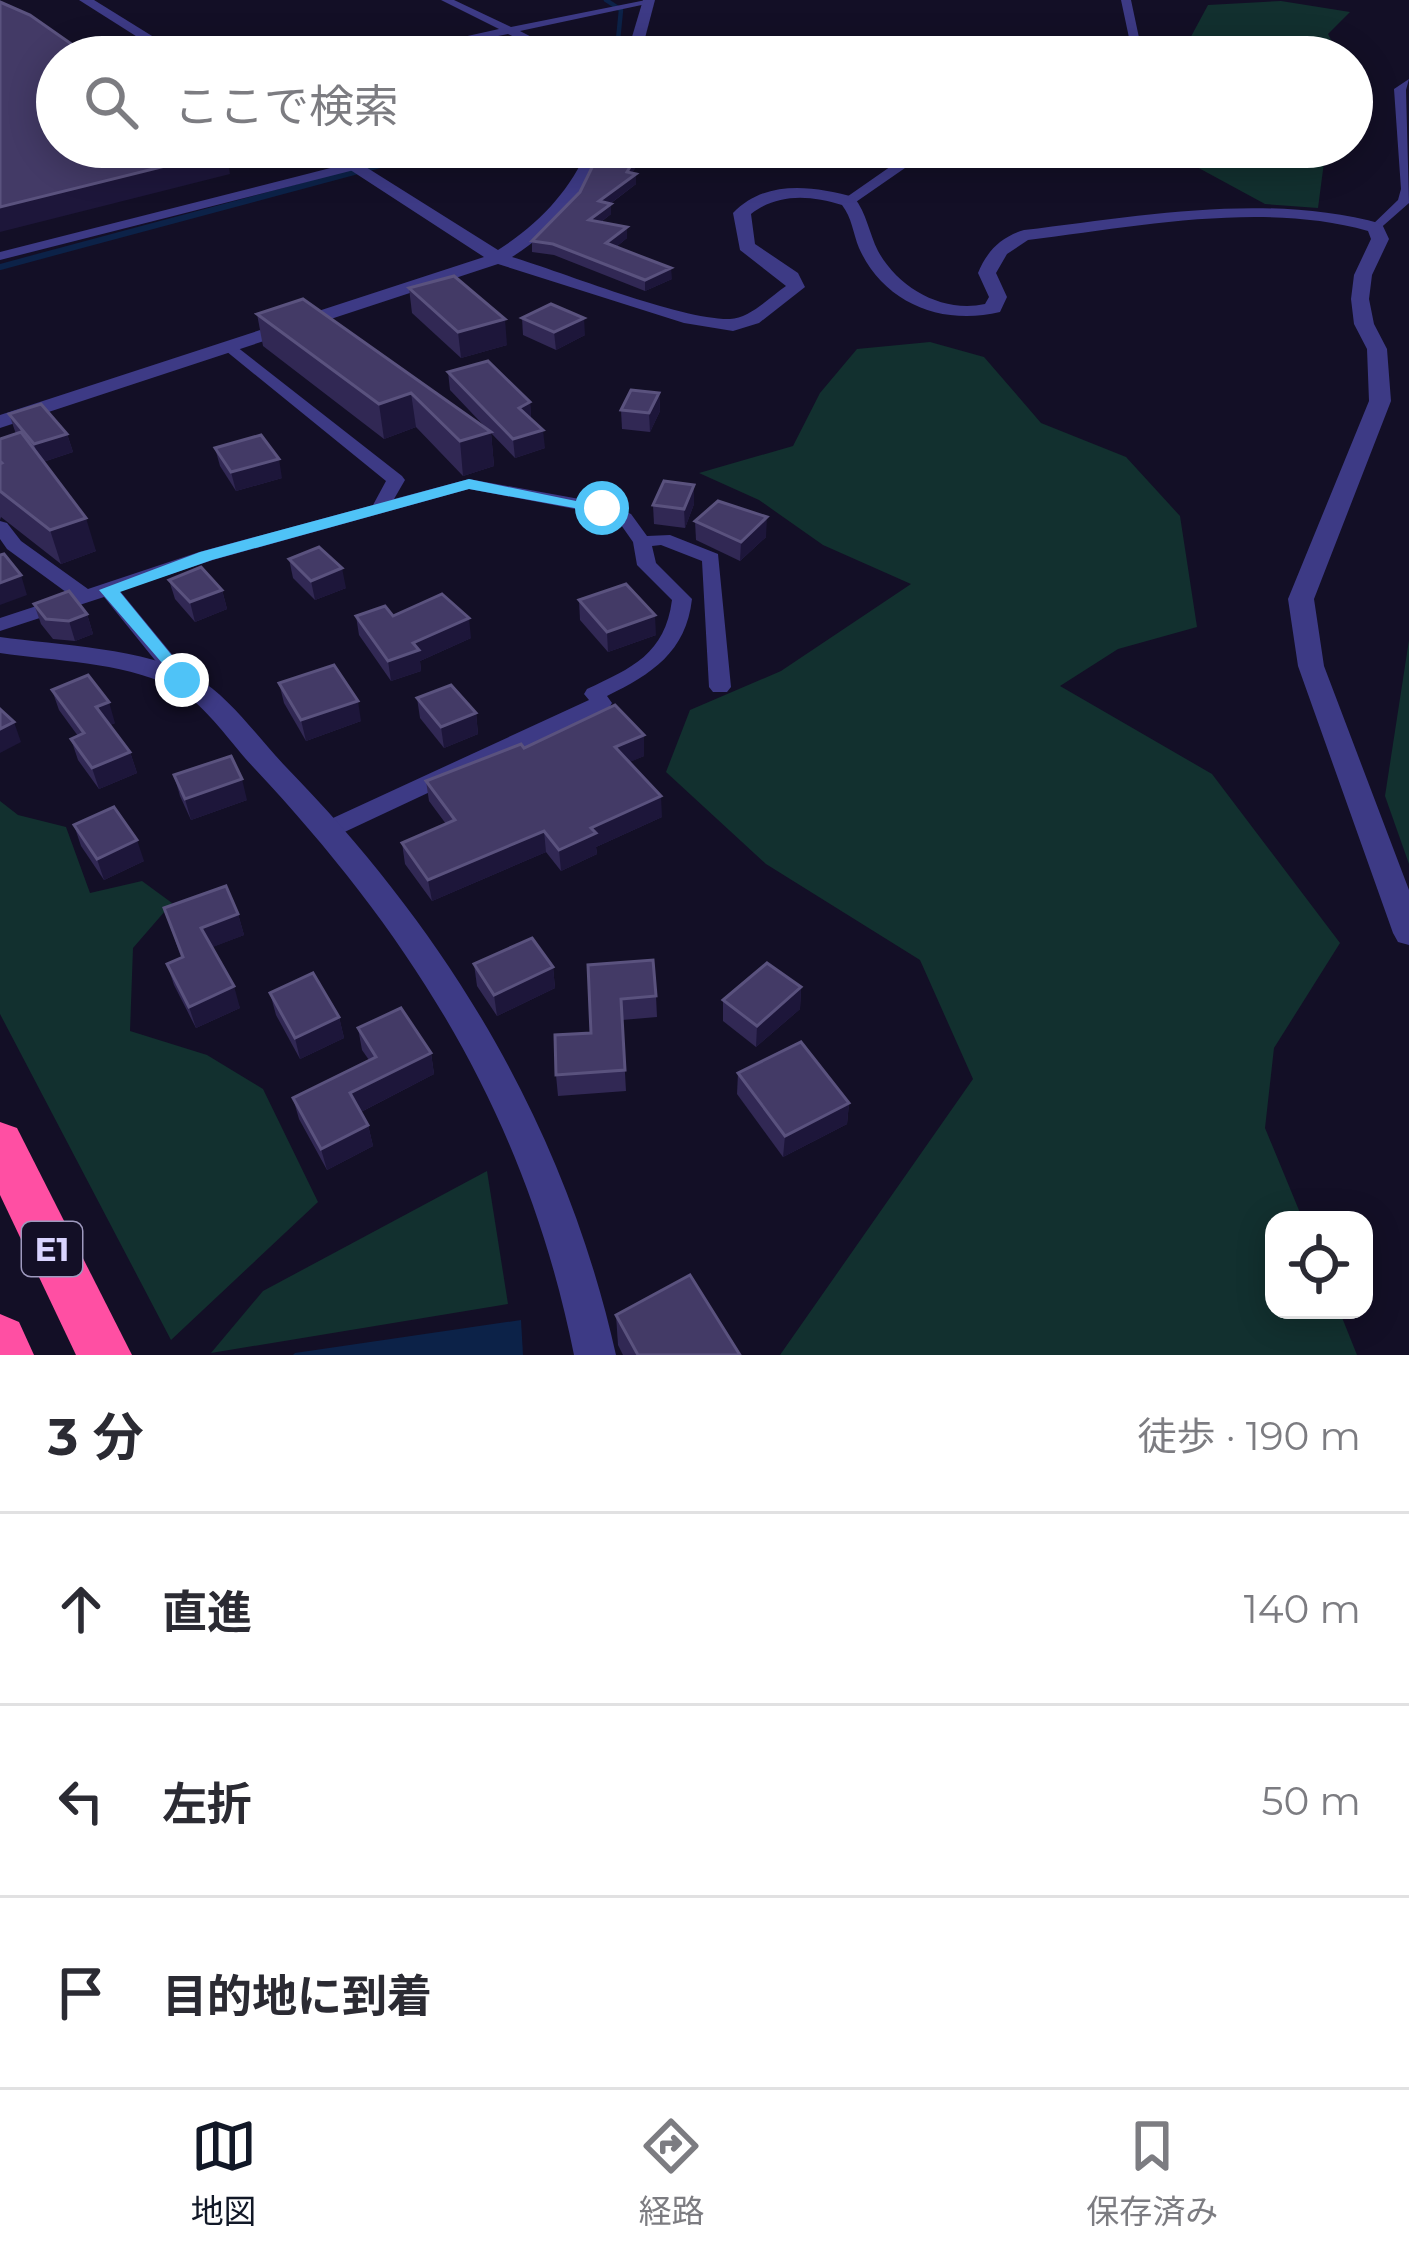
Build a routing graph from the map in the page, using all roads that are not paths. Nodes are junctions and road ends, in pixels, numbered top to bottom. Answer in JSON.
{"nodes":[{"id":1,"x":85,"y":0,"type":"edge"},
{"id":2,"x":446,"y":0,"type":"edge"},
{"id":3,"x":1126,"y":0,"type":"edge"},
{"id":4,"x":638,"y":2,"type":"edge"},
{"id":5,"x":514,"y":31,"type":"junction"},
{"id":6,"x":144,"y":36,"type":"edge"},
{"id":7,"x":488,"y":36,"type":"edge"},
{"id":8,"x":524,"y":36,"type":"edge"},
{"id":9,"x":635,"y":36,"type":"edge"},
{"id":10,"x":1134,"y":36,"type":"edge"},
{"id":11,"x":1409,"y":82,"type":"edge"},
{"id":12,"x":358,"y":168,"type":"joint"},
{"id":13,"x":587,"y":168,"type":"edge"},
{"id":14,"x":897,"y":168,"type":"edge"},
{"id":15,"x":848,"y":201,"type":"junction"},
{"id":16,"x":1376,"y":228,"type":"junction"},
{"id":17,"x":0,"y":256,"type":"edge"},
{"id":18,"x":498,"y":258,"type":"junction"},
{"id":19,"x":232,"y":348,"type":"junction"},
{"id":20,"x":0,"y":422,"type":"edge"},
{"id":21,"x":381,"y":506,"type":"junction"},
{"id":22,"x":0,"y":527,"type":"edge"},
{"id":23,"x":642,"y":542,"type":"junction"},
{"id":24,"x":108,"y":590,"type":"junction"},
{"id":25,"x":86,"y":597,"type":"junction"},
{"id":26,"x":0,"y":625,"type":"edge"},
{"id":27,"x":0,"y":645,"type":"edge"},
{"id":28,"x":182,"y":680,"type":"junction"},
{"id":29,"x":720,"y":687,"type":"dead end"},
{"id":30,"x":328,"y":830,"type":"junction"},
{"id":31,"x":1409,"y":933,"type":"edge"},
{"id":32,"x":0,"y":1143,"type":"edge"},
{"id":33,"x":0,"y":1340,"type":"edge"},
{"id":34,"x":6,"y":1355,"type":"edge"},
{"id":35,"x":104,"y":1355,"type":"edge"},
{"id":36,"x":595,"y":1355,"type":"edge"}],
"edges":[{"from":1,"to":6,"type":"street"},
{"from":2,"to":5,"type":"street"},
{"from":3,"to":10,"type":"street"},
{"from":4,"to":5,"type":"street"},
{"from":4,"to":9,"type":"street"},
{"from":5,"to":7,"type":"street"},
{"from":5,"to":8,"type":"street"},
{"from":11,"to":16,"type":"street"},
{"from":12,"to":17,"type":"street"},
{"from":12,"to":18,"type":"street"},
{"from":13,"to":18,"type":"street"},
{"from":14,"to":15,"type":"street"},
{"from":15,"to":16,"type":"street"},
{"from":15,"to":18,"type":"street"},
{"from":16,"to":31,"type":"street"},
{"from":18,"to":19,"type":"street"},
{"from":19,"to":20,"type":"street"},
{"from":19,"to":21,"type":"street"},
{"from":21,"to":23,"type":"street"},
{"from":21,"to":24,"type":"street"},
{"from":22,"to":25,"type":"street"},
{"from":23,"to":29,"type":"street"},
{"from":23,"to":30,"type":"street"},
{"from":24,"to":25,"type":"street"},
{"from":24,"to":28,"type":"street"},
{"from":25,"to":26,"type":"street"},
{"from":27,"to":28,"type":"street"},
{"from":28,"to":30,"type":"street"},
{"from":30,"to":36,"type":"street"},
{"from":32,"to":35,"type":"highway","number":"E1"},
{"from":33,"to":34,"type":"highway"}]}
